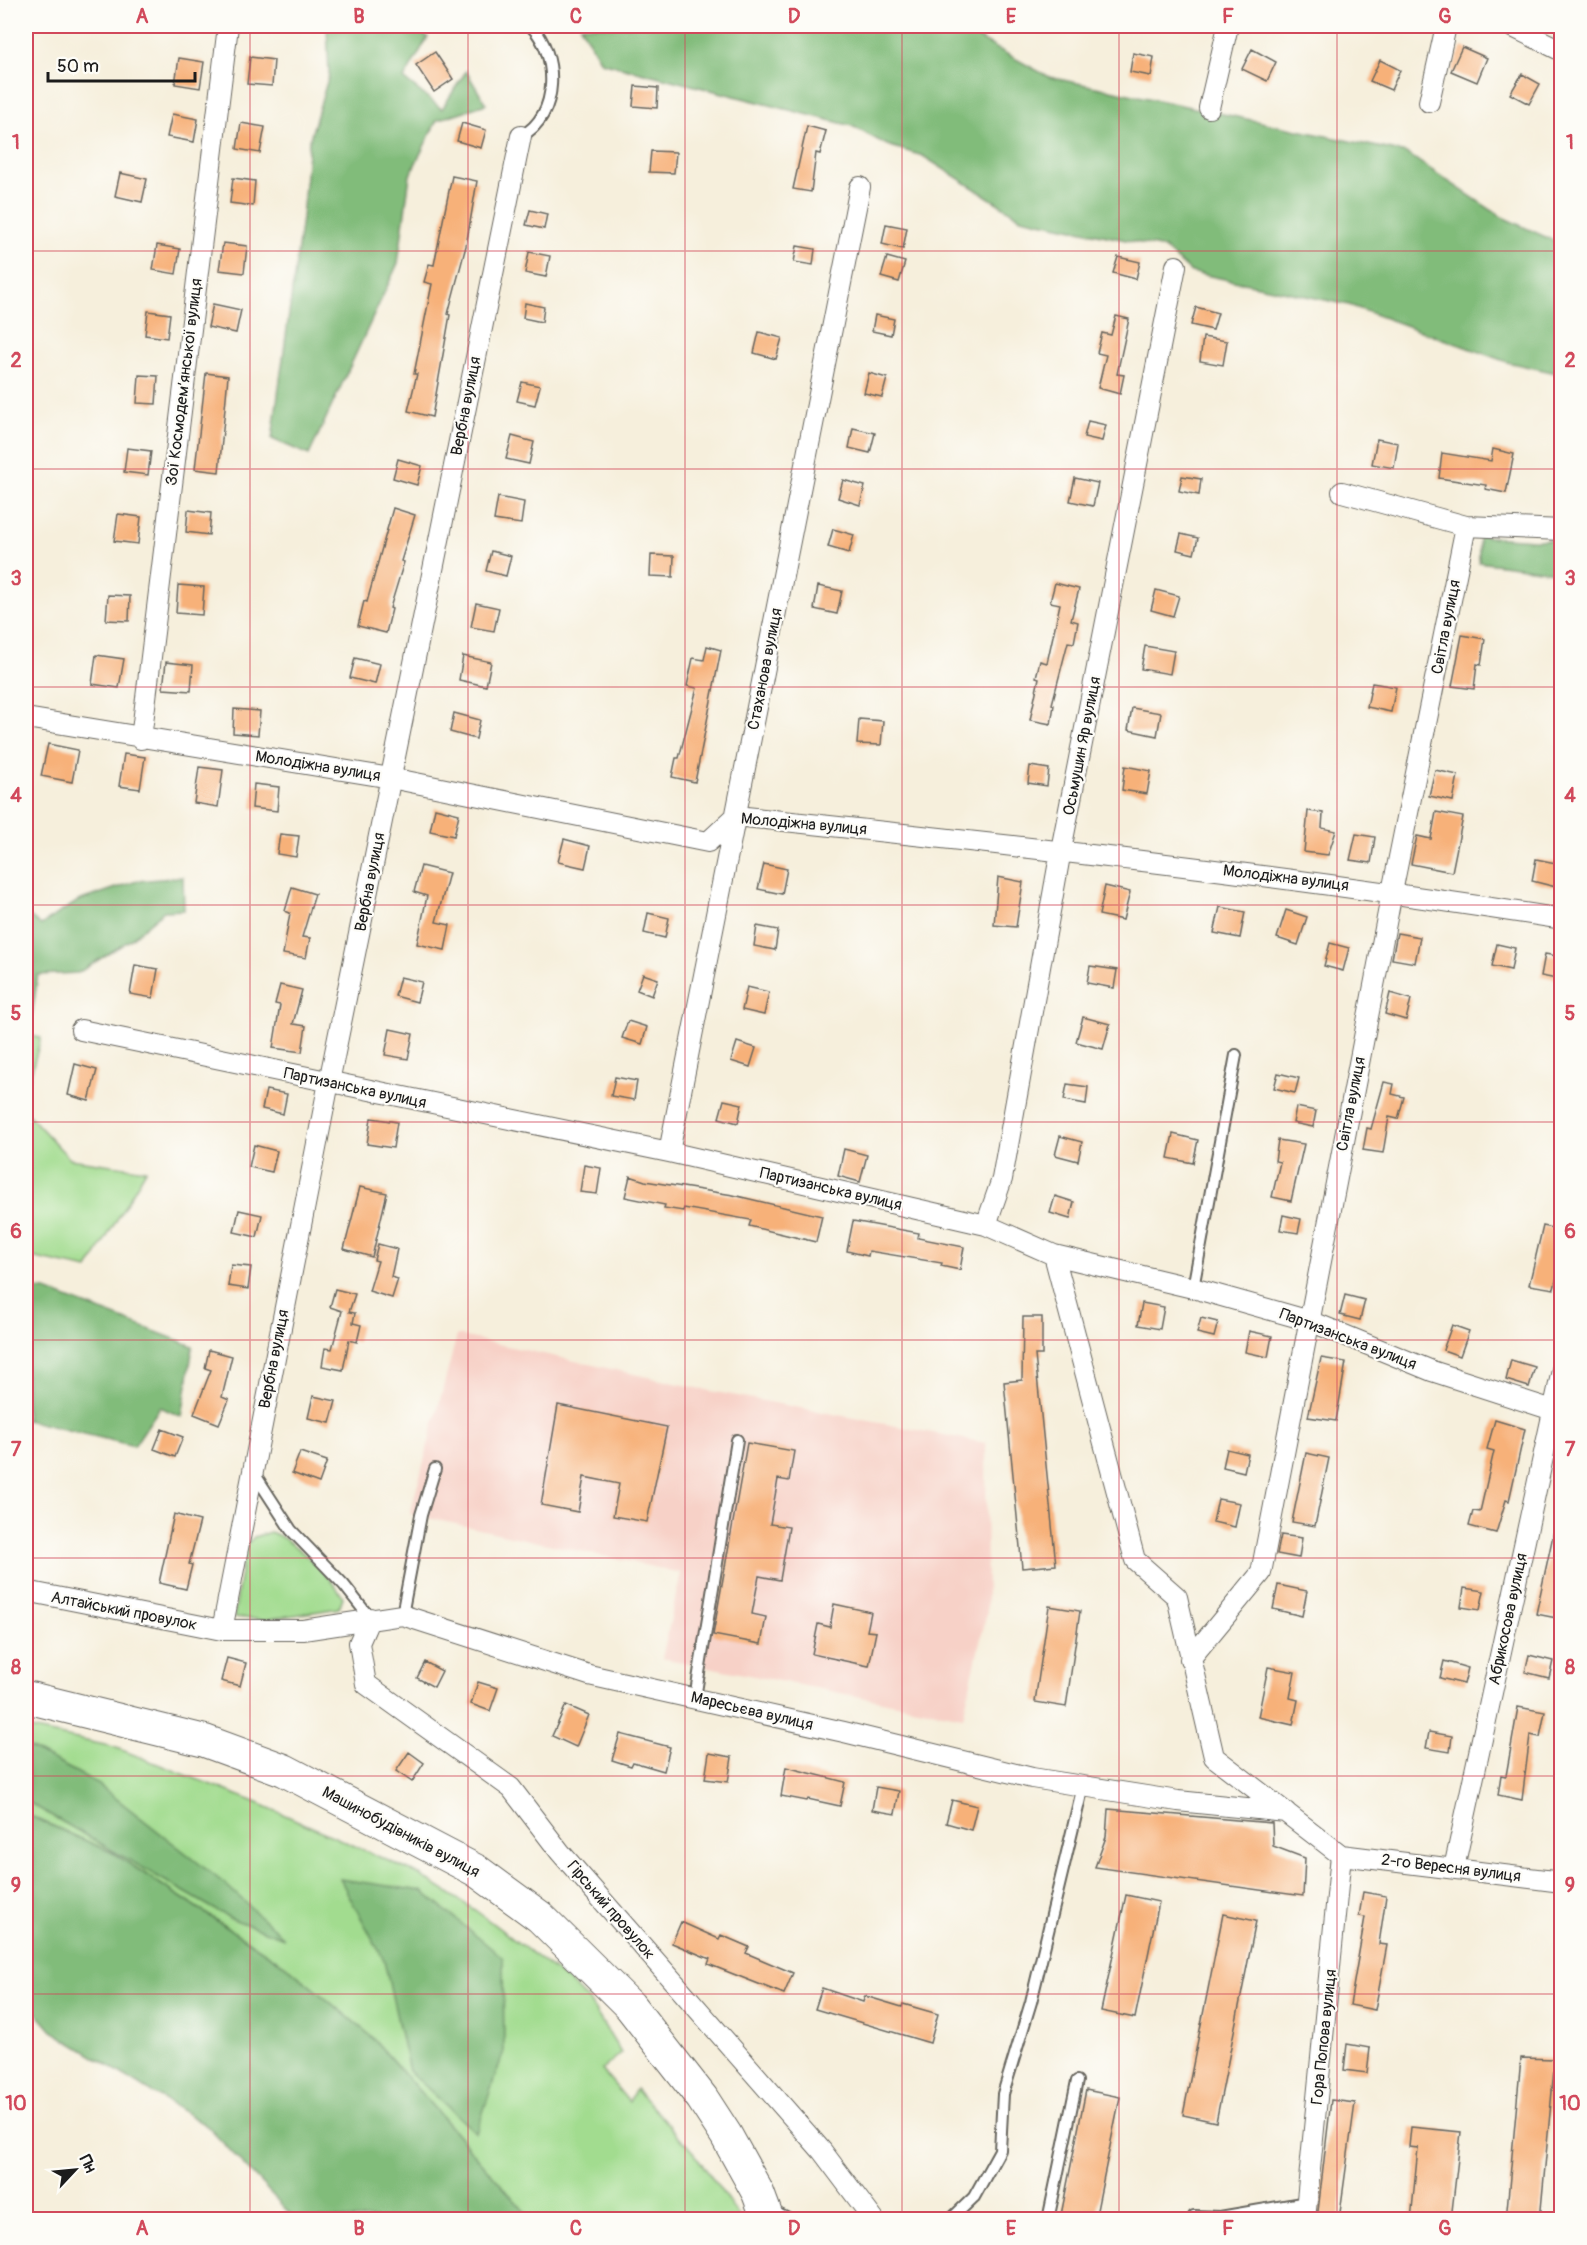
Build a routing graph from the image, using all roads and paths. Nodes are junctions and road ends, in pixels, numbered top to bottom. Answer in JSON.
{"nodes":[{"id":1,"x":228,"y":26,"type":"edge"},
{"id":2,"x":531,"y":26,"type":"edge"},
{"id":3,"x":1228,"y":26,"type":"edge"},
{"id":4,"x":1446,"y":26,"type":"edge"},
{"id":5,"x":1511,"y":26,"type":"edge"},
{"id":6,"x":1562,"y":51,"type":"edge"},
{"id":7,"x":1429,"y":102,"type":"dead end"},
{"id":8,"x":1209,"y":108,"type":"dead end"},
{"id":9,"x":521,"y":136,"type":"joint"},
{"id":10,"x":860,"y":187,"type":"dead end"},
{"id":11,"x":1176,"y":266,"type":"dead end"},
{"id":12,"x":1342,"y":492,"type":"dead end"},
{"id":13,"x":1466,"y":526,"type":"junction"},
{"id":14,"x":1562,"y":530,"type":"edge"},
{"id":15,"x":26,"y":718,"type":"edge"},
{"id":16,"x":141,"y":739,"type":"junction"},
{"id":17,"x":391,"y":778,"type":"junction"},
{"id":18,"x":736,"y":816,"type":"junction"},
{"id":19,"x":1061,"y":850,"type":"junction"},
{"id":20,"x":1392,"y":892,"type":"junction"},
{"id":21,"x":1562,"y":919,"type":"edge"},
{"id":22,"x":81,"y":1030,"type":"dead end"},
{"id":23,"x":1236,"y":1055,"type":"dead end"},
{"id":24,"x":329,"y":1082,"type":"junction"},
{"id":25,"x":669,"y":1152,"type":"junction"},
{"id":26,"x":986,"y":1225,"type":"junction"},
{"id":27,"x":1054,"y":1255,"type":"junction"},
{"id":28,"x":1193,"y":1288,"type":"junction"},
{"id":29,"x":1310,"y":1320,"type":"junction"},
{"id":30,"x":1562,"y":1370,"type":"edge"},
{"id":31,"x":1557,"y":1411,"type":"edge"},
{"id":32,"x":737,"y":1440,"type":"dead end"},
{"id":33,"x":435,"y":1469,"type":"dead end"},
{"id":34,"x":252,"y":1470,"type":"junction"},
{"id":35,"x":26,"y":1591,"type":"edge"},
{"id":36,"x":402,"y":1616,"type":"junction"},
{"id":37,"x":370,"y":1618,"type":"junction"},
{"id":38,"x":222,"y":1630,"type":"junction"},
{"id":39,"x":1190,"y":1659,"type":"junction"},
{"id":40,"x":26,"y":1697,"type":"edge"},
{"id":41,"x":695,"y":1698,"type":"junction"},
{"id":42,"x":1083,"y":1786,"type":"junction"},
{"id":43,"x":1286,"y":1812,"type":"junction"},
{"id":44,"x":1341,"y":1855,"type":"junction"},
{"id":45,"x":1454,"y":1868,"type":"junction"},
{"id":46,"x":1562,"y":1881,"type":"edge"},
{"id":47,"x":1077,"y":2081,"type":"dead end"},
{"id":48,"x":1306,"y":2211,"type":"edge"},
{"id":49,"x":774,"y":2215,"type":"edge"},
{"id":50,"x":1194,"y":2216,"type":"dead end"},
{"id":51,"x":874,"y":2220,"type":"edge"},
{"id":52,"x":950,"y":2220,"type":"edge"},
{"id":53,"x":1048,"y":2220,"type":"edge"}],
"edges":[{"from":1,"to":16,"type":"street","name":"Зої Космодем’янської вулиця"},
{"from":2,"to":9,"type":"lane"},
{"from":3,"to":8,"type":"street"},
{"from":4,"to":7,"type":"street"},
{"from":5,"to":6,"type":"street"},
{"from":9,"to":17,"type":"street","name":"Вербна вулиця"},
{"from":10,"to":18,"type":"street","name":"Стаханова вулиця"},
{"from":11,"to":19,"type":"street","name":"Осьмушин Яр вулиця"},
{"from":12,"to":13,"type":"street"},
{"from":13,"to":14,"type":"street"},
{"from":13,"to":20,"type":"street","name":"Світла вулиця"},
{"from":15,"to":16,"type":"street","name":"Молодіжна вулиця"},
{"from":16,"to":17,"type":"street","name":"Молодіжна вулиця"},
{"from":17,"to":18,"type":"street","name":"Молодіжна вулиця"},
{"from":17,"to":24,"type":"street","name":"Вербна вулиця"},
{"from":18,"to":19,"type":"street","name":"Молодіжна вулиця"},
{"from":18,"to":25,"type":"street","name":"Стаханова вулиця"},
{"from":19,"to":20,"type":"street","name":"Молодіжна вулиця"},
{"from":19,"to":26,"type":"street","name":"Осьмушин Яр вулиця"},
{"from":20,"to":21,"type":"street","name":"Молодіжна вулиця"},
{"from":20,"to":29,"type":"street","name":"Світла вулиця"},
{"from":22,"to":24,"type":"street","name":"Партизанська вулиця"},
{"from":23,"to":28,"type":"lane"},
{"from":24,"to":25,"type":"street","name":"Партизанська вулиця"},
{"from":24,"to":34,"type":"street","name":"Вербна вулиця"},
{"from":25,"to":26,"type":"street","name":"Партизанська вулиця"},
{"from":26,"to":27,"type":"street","name":"Партизанська вулиця"},
{"from":27,"to":28,"type":"street","name":"Партизанська вулиця"},
{"from":27,"to":39,"type":"street"},
{"from":28,"to":29,"type":"street","name":"Партизанська вулиця"},
{"from":29,"to":31,"type":"street","name":"Партизанська вулиця"},
{"from":29,"to":39,"type":"street","name":"Світла вулиця"},
{"from":30,"to":31,"type":"street","name":"Абрикосова вулиця"},
{"from":31,"to":45,"type":"street","name":"Абрикосова вулиця"},
{"from":32,"to":41,"type":"lane"},
{"from":33,"to":36,"type":"lane"},
{"from":34,"to":37,"type":"lane"},
{"from":34,"to":38,"type":"street","name":"Вербна вулиця"},
{"from":35,"to":38,"type":"street","name":"Алтайський провулок"},
{"from":36,"to":37,"type":"street","name":"Маресьєва вулиця"},
{"from":36,"to":41,"type":"street","name":"Маресьєва вулиця"},
{"from":37,"to":38,"type":"street","name":"Маресьєва вулиця"},
{"from":37,"to":51,"type":"street","name":"Гірський провулок"},
{"from":39,"to":43,"type":"street"},
{"from":40,"to":49,"type":"main road","name":"Машинобудівників вулиця"},
{"from":41,"to":42,"type":"street","name":"Маресьєва вулиця"},
{"from":42,"to":43,"type":"street","name":"Маресьєва вулиця"},
{"from":42,"to":52,"type":"lane"},
{"from":43,"to":44,"type":"street"},
{"from":44,"to":45,"type":"street","name":"2-го Вересня вулиця"},
{"from":44,"to":48,"type":"street","name":"Гора Попова вулиця"},
{"from":45,"to":46,"type":"street","name":"2-го Вересня вулиця"},
{"from":47,"to":53,"type":"lane"},
{"from":48,"to":50,"type":"lane"}]}
